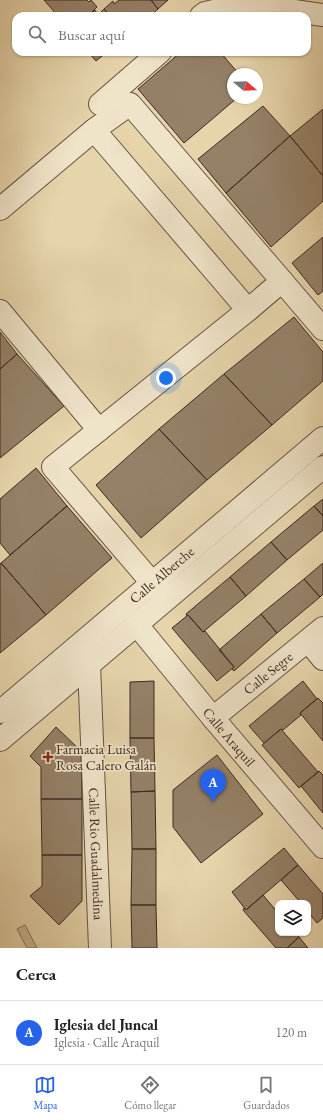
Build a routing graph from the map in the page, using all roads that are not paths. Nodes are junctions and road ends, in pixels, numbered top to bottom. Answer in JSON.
{"nodes":[{"id":1,"x":245,"y":2,"type":"edge"},
{"id":2,"x":209,"y":12,"type":"edge"},
{"id":3,"x":305,"y":12,"type":"edge"},
{"id":4,"x":311,"y":13,"type":"edge"},
{"id":5,"x":323,"y":15,"type":"edge"},
{"id":6,"x":155,"y":56,"type":"edge"},
{"id":7,"x":100,"y":104,"type":"dead end"},
{"id":8,"x":94,"y":130,"type":"junction"},
{"id":9,"x":0,"y":209,"type":"edge"},
{"id":10,"x":282,"y":281,"type":"junction"},
{"id":11,"x":248,"y":310,"type":"junction"},
{"id":12,"x":0,"y":311,"type":"edge"},
{"id":13,"x":323,"y":329,"type":"edge"},
{"id":14,"x":99,"y":430,"type":"junction"},
{"id":15,"x":323,"y":438,"type":"edge"},
{"id":16,"x":323,"y":467,"type":"edge"},
{"id":17,"x":152,"y":583,"type":"junction"},
{"id":18,"x":166,"y":599,"type":"junction"},
{"id":19,"x":137,"y":624,"type":"junction"},
{"id":20,"x":315,"y":635,"type":"edge"},
{"id":21,"x":323,"y":659,"type":"edge"},
{"id":22,"x":89,"y":664,"type":"junction"},
{"id":23,"x":0,"y":712,"type":"edge"},
{"id":24,"x":213,"y":718,"type":"junction"},
{"id":25,"x":0,"y":740,"type":"edge"},
{"id":26,"x":323,"y":847,"type":"edge"},
{"id":27,"x":100,"y":948,"type":"edge"}],
"edges":[{"from":1,"to":2,"type":"street"},
{"from":1,"to":3,"type":"street"},
{"from":4,"to":5,"type":"street"},
{"from":6,"to":7,"type":"street"},
{"from":8,"to":9,"type":"street"},
{"from":8,"to":10,"type":"street"},
{"from":8,"to":11,"type":"street"},
{"from":10,"to":11,"type":"street"},
{"from":10,"to":13,"type":"street"},
{"from":11,"to":14,"type":"street"},
{"from":12,"to":14,"type":"street"},
{"from":14,"to":17,"type":"street"},
{"from":15,"to":17,"type":"street","name":"Calle Alberche"},
{"from":16,"to":18,"type":"street","name":"Calle Alberche"},
{"from":17,"to":18,"type":"street"},
{"from":17,"to":23,"type":"street","name":"Calle Alberche"},
{"from":18,"to":19,"type":"street","name":"Calle Alberche"},
{"from":19,"to":22,"type":"street","name":"Calle Alberche"},
{"from":19,"to":24,"type":"street","name":"Calle Araquil"},
{"from":20,"to":21,"type":"street"},
{"from":20,"to":24,"type":"street","name":"Calle Segre"},
{"from":22,"to":25,"type":"street","name":"Calle Alberche"},
{"from":22,"to":27,"type":"street","name":"Calle Rio Guadalmedina"},
{"from":24,"to":26,"type":"street","name":"Calle Araquil"}]}
